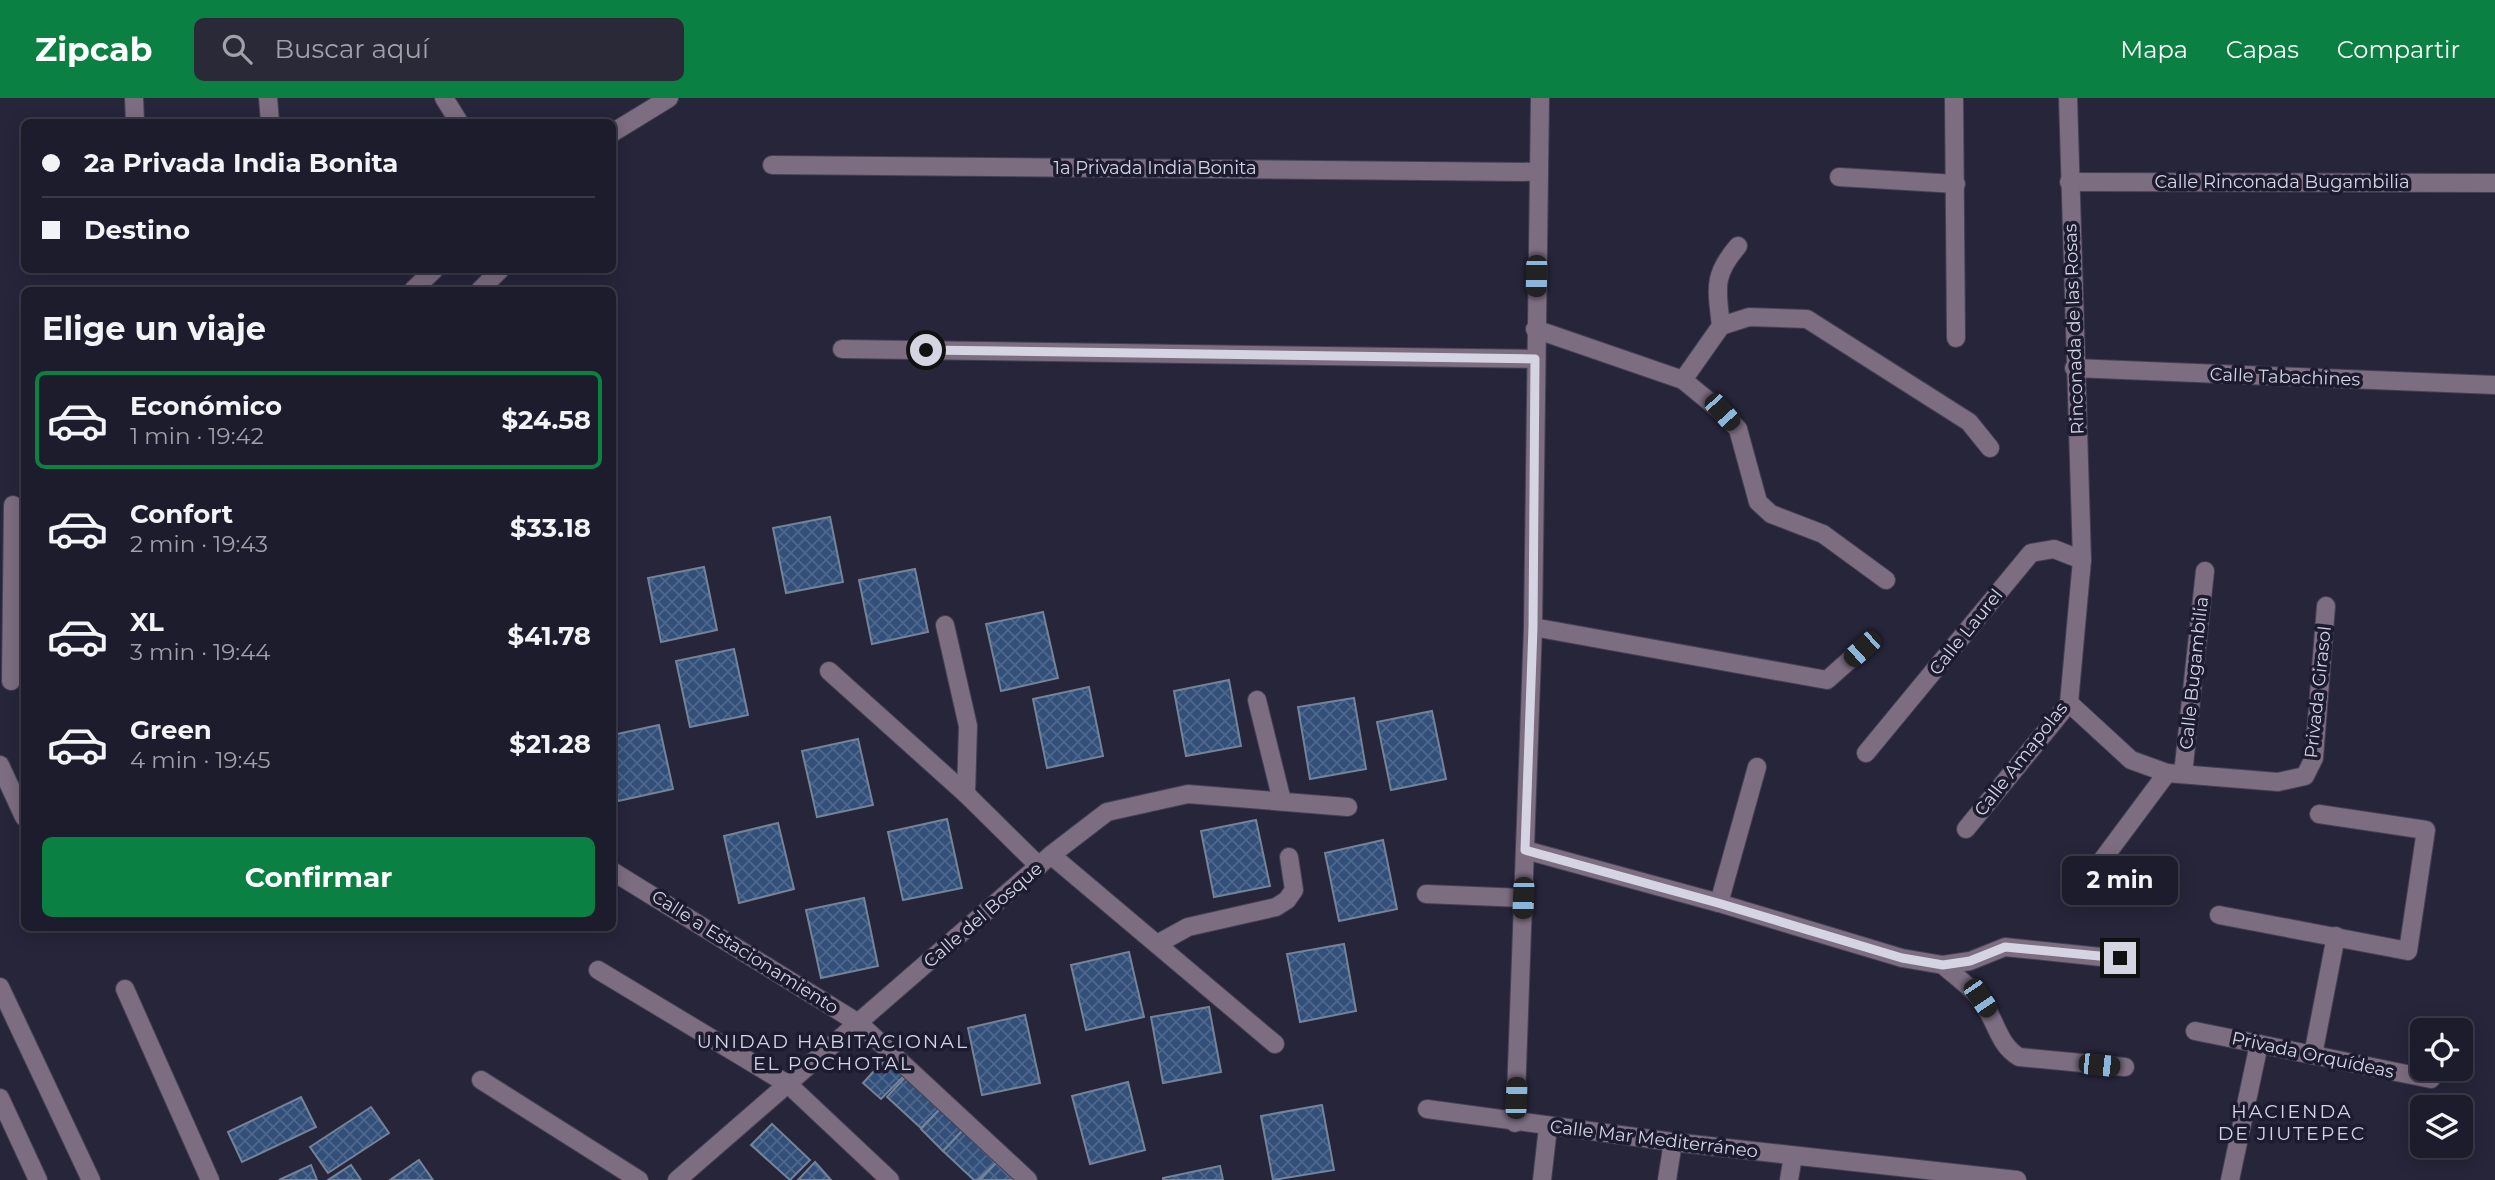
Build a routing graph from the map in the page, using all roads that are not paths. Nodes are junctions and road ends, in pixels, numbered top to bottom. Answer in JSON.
{"nodes":[{"id":1,"x":134,"y":98,"type":"edge"},
{"id":2,"x":268,"y":98,"type":"edge"},
{"id":3,"x":444,"y":98,"type":"edge"},
{"id":4,"x":669,"y":98,"type":"edge"},
{"id":5,"x":1540,"y":98,"type":"edge"},
{"id":6,"x":1954,"y":98,"type":"edge"},
{"id":7,"x":2068,"y":98,"type":"edge"},
{"id":8,"x":135,"y":119,"type":"edge"},
{"id":9,"x":270,"y":119,"type":"edge"},
{"id":10,"x":457,"y":119,"type":"edge"},
{"id":11,"x":616,"y":131,"type":"edge"},
{"id":12,"x":772,"y":165,"type":"dead end"},
{"id":13,"x":1538,"y":172,"type":"junction"},
{"id":14,"x":1839,"y":177,"type":"dead end"},
{"id":15,"x":2069,"y":181,"type":"junction"},
{"id":16,"x":2495,"y":183,"type":"edge"},
{"id":17,"x":1956,"y":184,"type":"junction"},
{"id":18,"x":1738,"y":246,"type":"dead end"},
{"id":19,"x":431,"y":273,"type":"edge"},
{"id":20,"x":497,"y":273,"type":"edge"},
{"id":21,"x":417,"y":287,"type":"edge"},
{"id":22,"x":483,"y":287,"type":"edge"},
{"id":23,"x":1721,"y":326,"type":"junction"},
{"id":24,"x":1535,"y":328,"type":"junction"},
{"id":25,"x":1956,"y":338,"type":"dead end"},
{"id":26,"x":842,"y":349,"type":"dead end"},
{"id":27,"x":1535,"y":359,"type":"junction"},
{"id":28,"x":2074,"y":368,"type":"junction"},
{"id":29,"x":1684,"y":380,"type":"junction"},
{"id":30,"x":2495,"y":385,"type":"edge"},
{"id":31,"x":1990,"y":449,"type":"dead end"},
{"id":32,"x":13,"y":505,"type":"dead end"},
{"id":33,"x":2082,"y":560,"type":"junction"},
{"id":34,"x":2205,"y":571,"type":"dead end"},
{"id":35,"x":1886,"y":580,"type":"dead end"},
{"id":36,"x":2326,"y":606,"type":"dead end"},
{"id":37,"x":945,"y":625,"type":"dead end"},
{"id":38,"x":1533,"y":627,"type":"junction"},
{"id":39,"x":1862,"y":649,"type":"dead end"},
{"id":40,"x":829,"y":671,"type":"dead end"},
{"id":41,"x":12,"y":681,"type":"edge"},
{"id":42,"x":1257,"y":700,"type":"dead end"},
{"id":43,"x":2069,"y":703,"type":"junction"},
{"id":44,"x":1866,"y":753,"type":"dead end"},
{"id":45,"x":0,"y":765,"type":"edge"},
{"id":46,"x":1757,"y":767,"type":"dead end"},
{"id":47,"x":2175,"y":774,"type":"junction"},
{"id":48,"x":965,"y":794,"type":"junction"},
{"id":49,"x":1282,"y":802,"type":"junction"},
{"id":50,"x":1348,"y":807,"type":"dead end"},
{"id":51,"x":21,"y":810,"type":"edge"},
{"id":52,"x":2319,"y":814,"type":"dead end"},
{"id":53,"x":1966,"y":830,"type":"dead end"},
{"id":54,"x":1525,"y":850,"type":"junction"},
{"id":55,"x":1289,"y":857,"type":"dead end"},
{"id":56,"x":1045,"y":860,"type":"junction"},
{"id":57,"x":616,"y":873,"type":"edge"},
{"id":58,"x":2091,"y":875,"type":"dead end"},
{"id":59,"x":1426,"y":894,"type":"dead end"},
{"id":60,"x":1523,"y":898,"type":"junction"},
{"id":61,"x":1718,"y":903,"type":"junction"},
{"id":62,"x":2219,"y":915,"type":"dead end"},
{"id":63,"x":2336,"y":936,"type":"junction"},
{"id":64,"x":1157,"y":944,"type":"junction"},
{"id":65,"x":2120,"y":958,"type":"dead end"},
{"id":66,"x":1943,"y":965,"type":"junction"},
{"id":67,"x":598,"y":971,"type":"dead end"},
{"id":68,"x":0,"y":987,"type":"edge"},
{"id":69,"x":125,"y":989,"type":"dead end"},
{"id":70,"x":860,"y":1024,"type":"junction"},
{"id":71,"x":2195,"y":1031,"type":"dead end"},
{"id":72,"x":1275,"y":1044,"type":"dead end"},
{"id":73,"x":2259,"y":1044,"type":"junction"},
{"id":74,"x":2313,"y":1055,"type":"junction"},
{"id":75,"x":2125,"y":1067,"type":"dead end"},
{"id":76,"x":2410,"y":1075,"type":"edge"},
{"id":77,"x":481,"y":1080,"type":"dead end"},
{"id":78,"x":789,"y":1085,"type":"junction"},
{"id":79,"x":0,"y":1098,"type":"edge"},
{"id":80,"x":1427,"y":1109,"type":"dead end"},
{"id":81,"x":1515,"y":1123,"type":"junction"},
{"id":82,"x":1548,"y":1127,"type":"junction"},
{"id":83,"x":1672,"y":1142,"type":"junction"},
{"id":84,"x":1793,"y":1156,"type":"junction"},
{"id":85,"x":2233,"y":1179,"type":"edge"},
{"id":86,"x":38,"y":1180,"type":"edge"},
{"id":87,"x":92,"y":1180,"type":"edge"},
{"id":88,"x":209,"y":1180,"type":"edge"},
{"id":89,"x":639,"y":1180,"type":"edge"},
{"id":90,"x":677,"y":1180,"type":"edge"},
{"id":91,"x":890,"y":1180,"type":"edge"},
{"id":92,"x":1028,"y":1180,"type":"edge"},
{"id":93,"x":1542,"y":1180,"type":"edge"},
{"id":94,"x":1667,"y":1180,"type":"edge"},
{"id":95,"x":1789,"y":1180,"type":"edge"},
{"id":96,"x":2017,"y":1180,"type":"edge"}],
"edges":[{"from":1,"to":8,"type":"street"},
{"from":2,"to":9,"type":"street"},
{"from":3,"to":10,"type":"street"},
{"from":4,"to":11,"type":"street"},
{"from":5,"to":13,"type":"street"},
{"from":6,"to":17,"type":"street"},
{"from":7,"to":15,"type":"street","name":"Rinconada de las Rosas"},
{"from":12,"to":13,"type":"street","name":"1a Privada India Bonita"},
{"from":13,"to":24,"type":"street"},
{"from":14,"to":17,"type":"street"},
{"from":15,"to":16,"type":"street","name":"Calle Rinconada Bugambilia"},
{"from":15,"to":28,"type":"street","name":"Rinconada de las Rosas"},
{"from":17,"to":25,"type":"street"},
{"from":18,"to":23,"type":"street"},
{"from":19,"to":21,"type":"street"},
{"from":20,"to":22,"type":"street"},
{"from":23,"to":29,"type":"street"},
{"from":23,"to":31,"type":"street"},
{"from":24,"to":27,"type":"street"},
{"from":24,"to":29,"type":"street"},
{"from":26,"to":27,"type":"street"},
{"from":27,"to":38,"type":"street"},
{"from":28,"to":30,"type":"street","name":"Calle Tabachines"},
{"from":28,"to":33,"type":"street","name":"Rinconada de las Rosas"},
{"from":29,"to":35,"type":"street"},
{"from":32,"to":41,"type":"street"},
{"from":33,"to":43,"type":"street","name":"Calle Amapolas"},
{"from":33,"to":44,"type":"street","name":"Calle Laurel"},
{"from":34,"to":47,"type":"street","name":"Calle Bugambilia"},
{"from":36,"to":47,"type":"street","name":"Privada Girasol"},
{"from":37,"to":48,"type":"street"},
{"from":38,"to":39,"type":"street"},
{"from":38,"to":54,"type":"street"},
{"from":40,"to":48,"type":"street"},
{"from":42,"to":49,"type":"street"},
{"from":43,"to":47,"type":"street"},
{"from":43,"to":53,"type":"street","name":"Calle Amapolas"},
{"from":45,"to":51,"type":"street"},
{"from":46,"to":61,"type":"street"},
{"from":47,"to":58,"type":"street"},
{"from":48,"to":56,"type":"street"},
{"from":49,"to":50,"type":"street","name":"Calle del Bosque"},
{"from":49,"to":56,"type":"street","name":"Calle del Bosque"},
{"from":52,"to":63,"type":"street"},
{"from":54,"to":60,"type":"street"},
{"from":54,"to":61,"type":"street"},
{"from":55,"to":64,"type":"street"},
{"from":56,"to":64,"type":"street"},
{"from":56,"to":70,"type":"street","name":"Calle del Bosque"},
{"from":57,"to":70,"type":"street","name":"Calle a Estacionamiento"},
{"from":59,"to":60,"type":"street"},
{"from":60,"to":81,"type":"street"},
{"from":61,"to":66,"type":"street"},
{"from":62,"to":63,"type":"street"},
{"from":63,"to":74,"type":"street"},
{"from":64,"to":72,"type":"street"},
{"from":65,"to":66,"type":"street"},
{"from":66,"to":75,"type":"street"},
{"from":67,"to":78,"type":"street"},
{"from":68,"to":87,"type":"street"},
{"from":69,"to":88,"type":"street"},
{"from":70,"to":78,"type":"street","name":"Calle del Bosque"},
{"from":70,"to":92,"type":"street","name":"Calle a Estacionamiento"},
{"from":71,"to":73,"type":"street","name":"Privada Orquídeas"},
{"from":73,"to":74,"type":"street","name":"Privada Orquídeas"},
{"from":73,"to":85,"type":"street"},
{"from":74,"to":76,"type":"street","name":"Privada Orquídeas"},
{"from":77,"to":89,"type":"street"},
{"from":78,"to":90,"type":"street","name":"Calle del Bosque"},
{"from":78,"to":91,"type":"street"},
{"from":79,"to":86,"type":"street"},
{"from":80,"to":81,"type":"street","name":"Calle Mar Mediterráneo"},
{"from":81,"to":82,"type":"street","name":"Calle Mar Mediterráneo"},
{"from":82,"to":83,"type":"street","name":"Calle Mar Mediterráneo"},
{"from":82,"to":93,"type":"street"},
{"from":83,"to":84,"type":"street","name":"Calle Mar Mediterráneo"},
{"from":83,"to":94,"type":"street"},
{"from":84,"to":95,"type":"street"},
{"from":84,"to":96,"type":"street","name":"Calle Mar Mediterráneo"}]}
